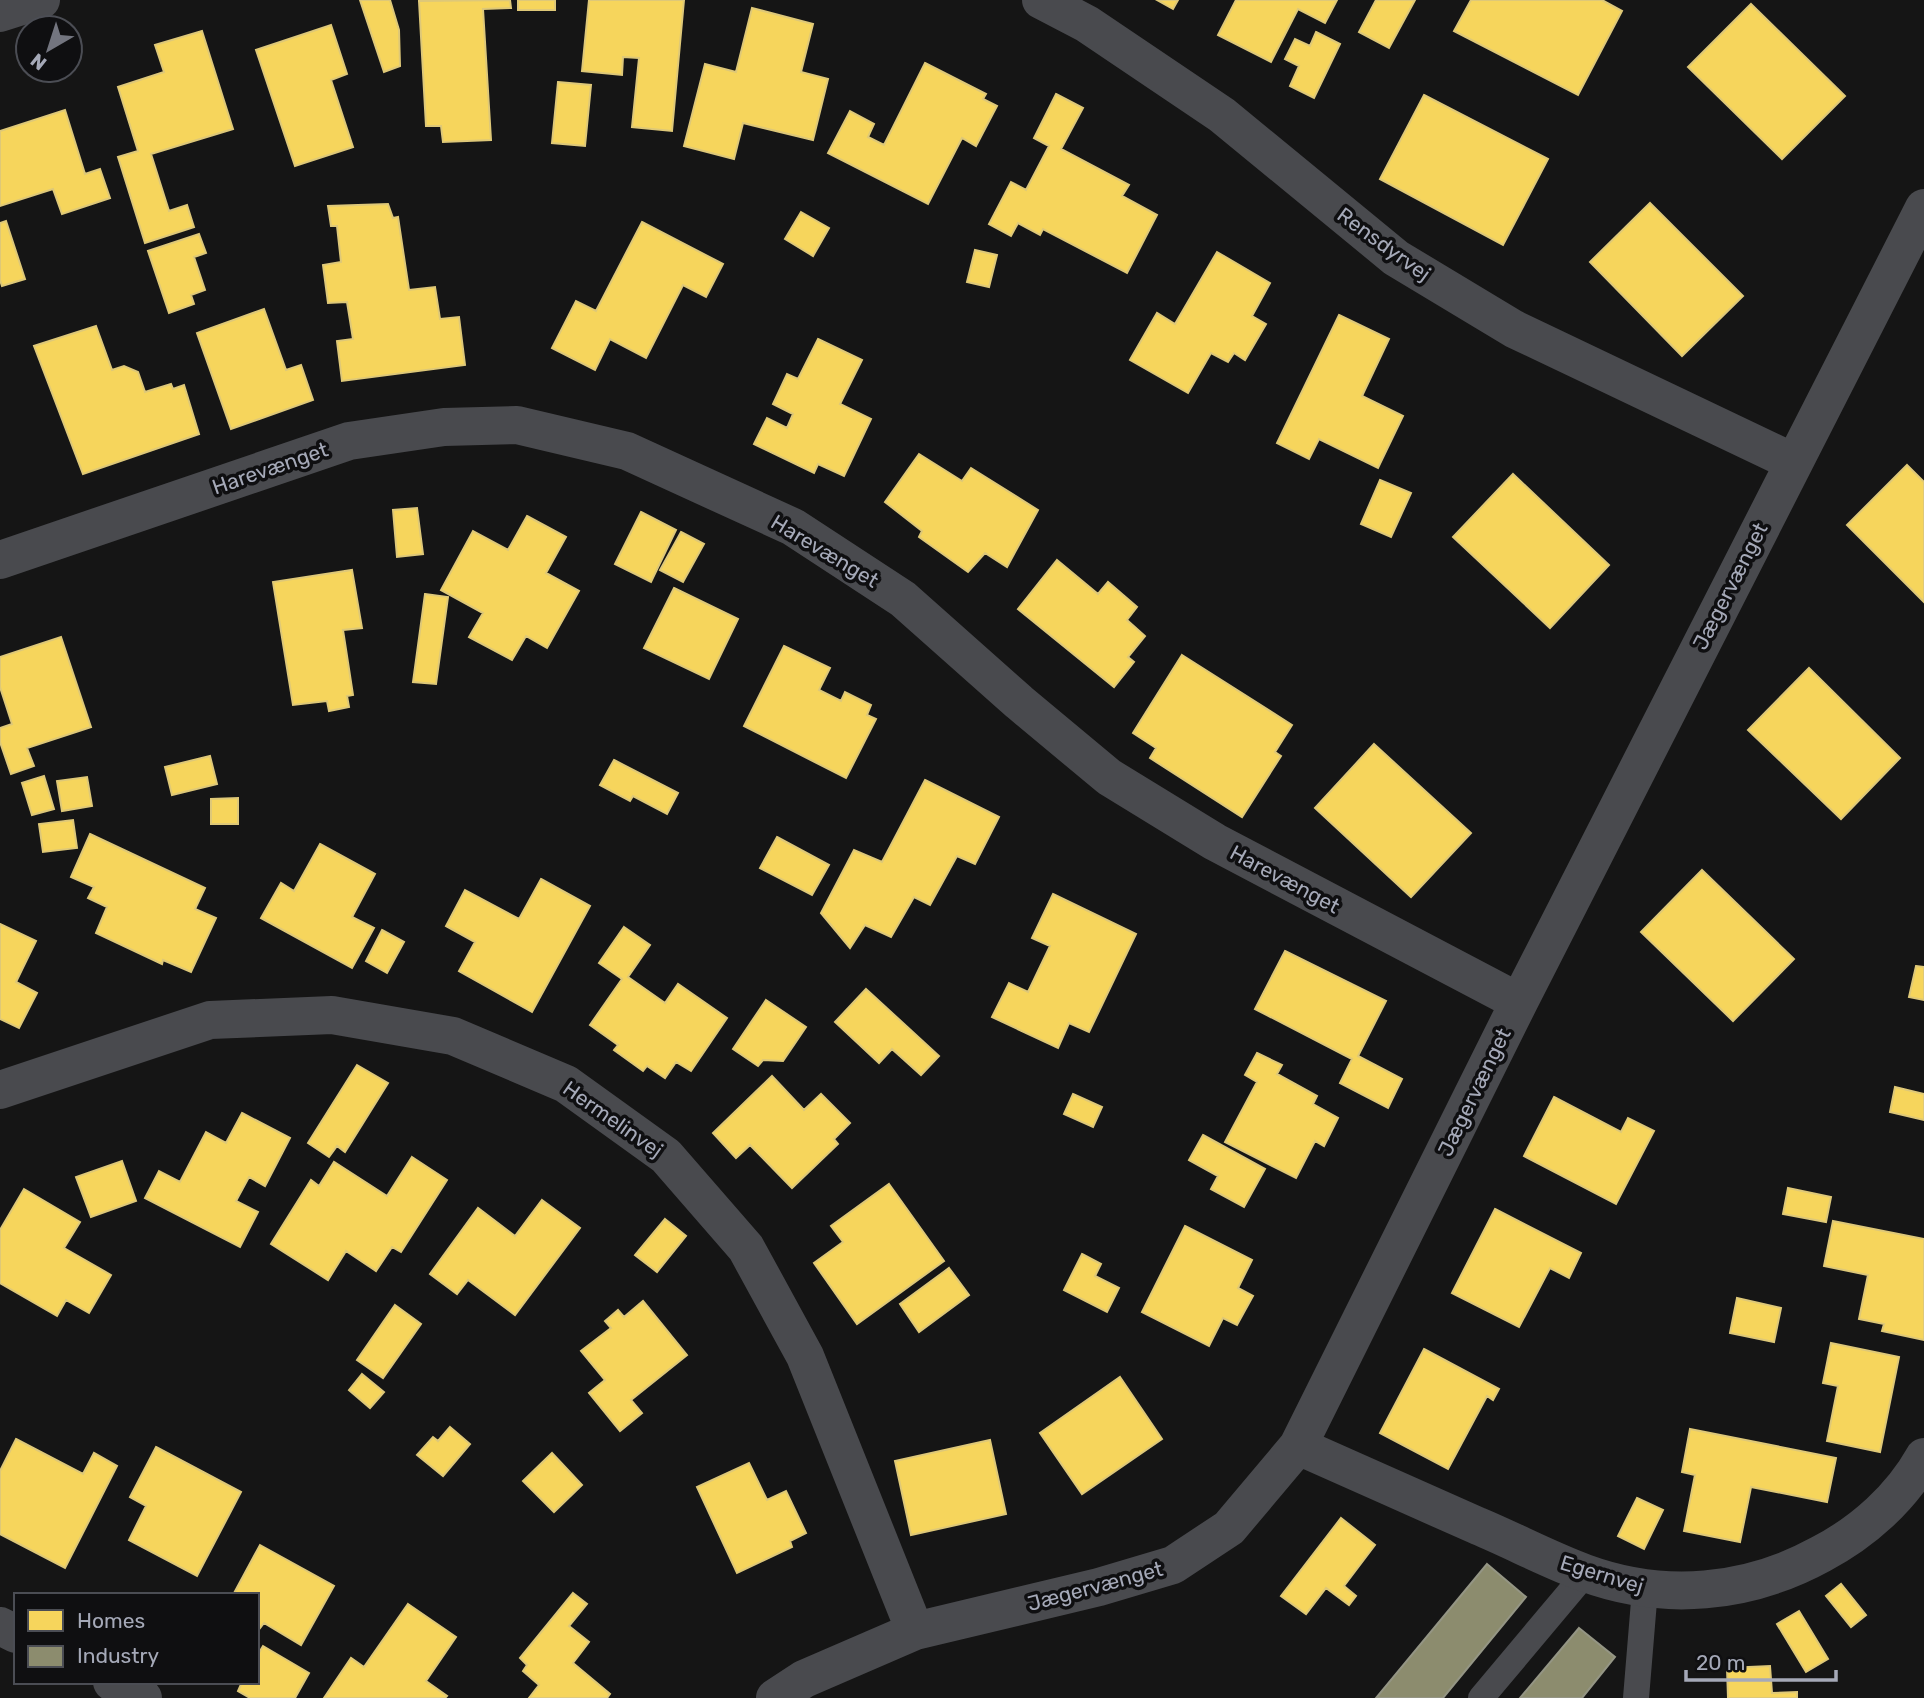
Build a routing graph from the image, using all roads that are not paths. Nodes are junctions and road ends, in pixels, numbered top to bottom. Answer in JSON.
{"nodes":[{"id":1,"x":41,"y":0,"type":"edge"},
{"id":2,"x":1041,"y":0,"type":"edge"},
{"id":3,"x":0,"y":13,"type":"edge"},
{"id":4,"x":1924,"y":208,"type":"edge"},
{"id":5,"x":1793,"y":462,"type":"junction"},
{"id":6,"x":0,"y":560,"type":"edge"},
{"id":7,"x":1519,"y":1002,"type":"junction"},
{"id":8,"x":0,"y":1090,"type":"edge"},
{"id":9,"x":1298,"y":1446,"type":"junction"},
{"id":10,"x":1924,"y":1457,"type":"edge"},
{"id":11,"x":1586,"y":1573,"type":"junction"},
{"id":12,"x":1645,"y":1589,"type":"junction"},
{"id":13,"x":915,"y":1631,"type":"junction"},
{"id":14,"x":115,"y":1684,"type":"edge"},
{"id":15,"x":143,"y":1698,"type":"edge"},
{"id":16,"x":775,"y":1698,"type":"edge"},
{"id":17,"x":1482,"y":1698,"type":"edge"},
{"id":18,"x":1636,"y":1698,"type":"edge"}],
"edges":[{"from":1,"to":3,"type":"street"},
{"from":2,"to":5,"type":"street","name":"Rensdyrvej"},
{"from":4,"to":5,"type":"street","name":"Jægervænget"},
{"from":5,"to":7,"type":"street","name":"Jægervænget"},
{"from":6,"to":7,"type":"street","name":"Harevænget"},
{"from":7,"to":9,"type":"street","name":"Jægervænget"},
{"from":8,"to":13,"type":"street","name":"Hermelinvej"},
{"from":9,"to":11,"type":"street","name":"Egernvej"},
{"from":9,"to":13,"type":"street","name":"Jægervænget"},
{"from":10,"to":12,"type":"street","name":"Egernvej"},
{"from":11,"to":12,"type":"street","name":"Egernvej"},
{"from":11,"to":17,"type":"lane"},
{"from":12,"to":18,"type":"lane"},
{"from":13,"to":16,"type":"street","name":"Jægervænget"},
{"from":14,"to":15,"type":"street"}]}
